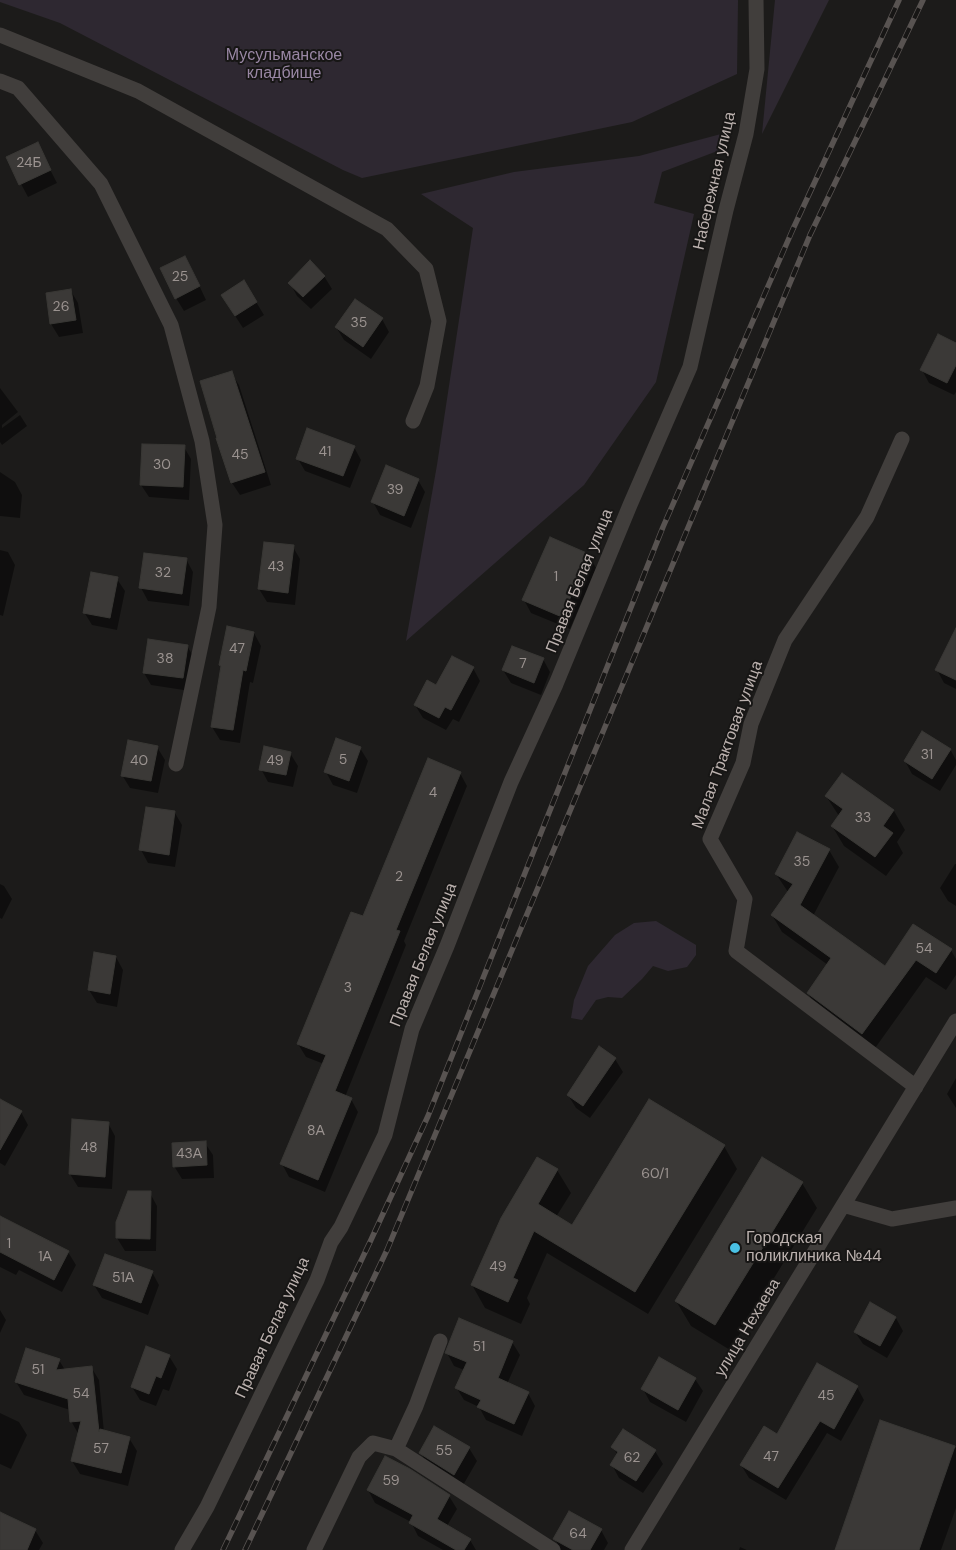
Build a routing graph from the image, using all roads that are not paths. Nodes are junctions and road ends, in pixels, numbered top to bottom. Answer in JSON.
{"nodes":[{"id":1,"x":756,"y":0,"type":"edge"},
{"id":2,"x":0,"y":35,"type":"edge"},
{"id":3,"x":0,"y":81,"type":"edge"},
{"id":4,"x":690,"y":367,"type":"joint"},
{"id":5,"x":413,"y":421,"type":"dead end"},
{"id":6,"x":902,"y":439,"type":"dead end"},
{"id":7,"x":176,"y":764,"type":"dead end"},
{"id":8,"x":956,"y":1021,"type":"edge"},
{"id":9,"x":916,"y":1087,"type":"junction"},
{"id":10,"x":844,"y":1205,"type":"junction"},
{"id":11,"x":956,"y":1208,"type":"edge"},
{"id":12,"x":440,"y":1341,"type":"dead end"},
{"id":13,"x":396,"y":1449,"type":"junction"},
{"id":14,"x":182,"y":1550,"type":"edge"},
{"id":15,"x":314,"y":1550,"type":"edge"},
{"id":16,"x":553,"y":1550,"type":"edge"},
{"id":17,"x":632,"y":1550,"type":"edge"}],
"edges":[{"from":1,"to":4,"type":"street","name":"Набережная улица"},
{"from":2,"to":5,"type":"street"},
{"from":3,"to":7,"type":"street"},
{"from":4,"to":14,"type":"street","name":"Правая Белая улица"},
{"from":6,"to":9,"type":"street","name":"Малая Трактовая улица"},
{"from":8,"to":9,"type":"street","name":"улица Нехаева"},
{"from":9,"to":10,"type":"street","name":"улица Нехаева"},
{"from":10,"to":11,"type":"street"},
{"from":10,"to":17,"type":"street","name":"улица Нехаева"},
{"from":12,"to":13,"type":"street"},
{"from":13,"to":15,"type":"street"},
{"from":13,"to":16,"type":"street"}]}
